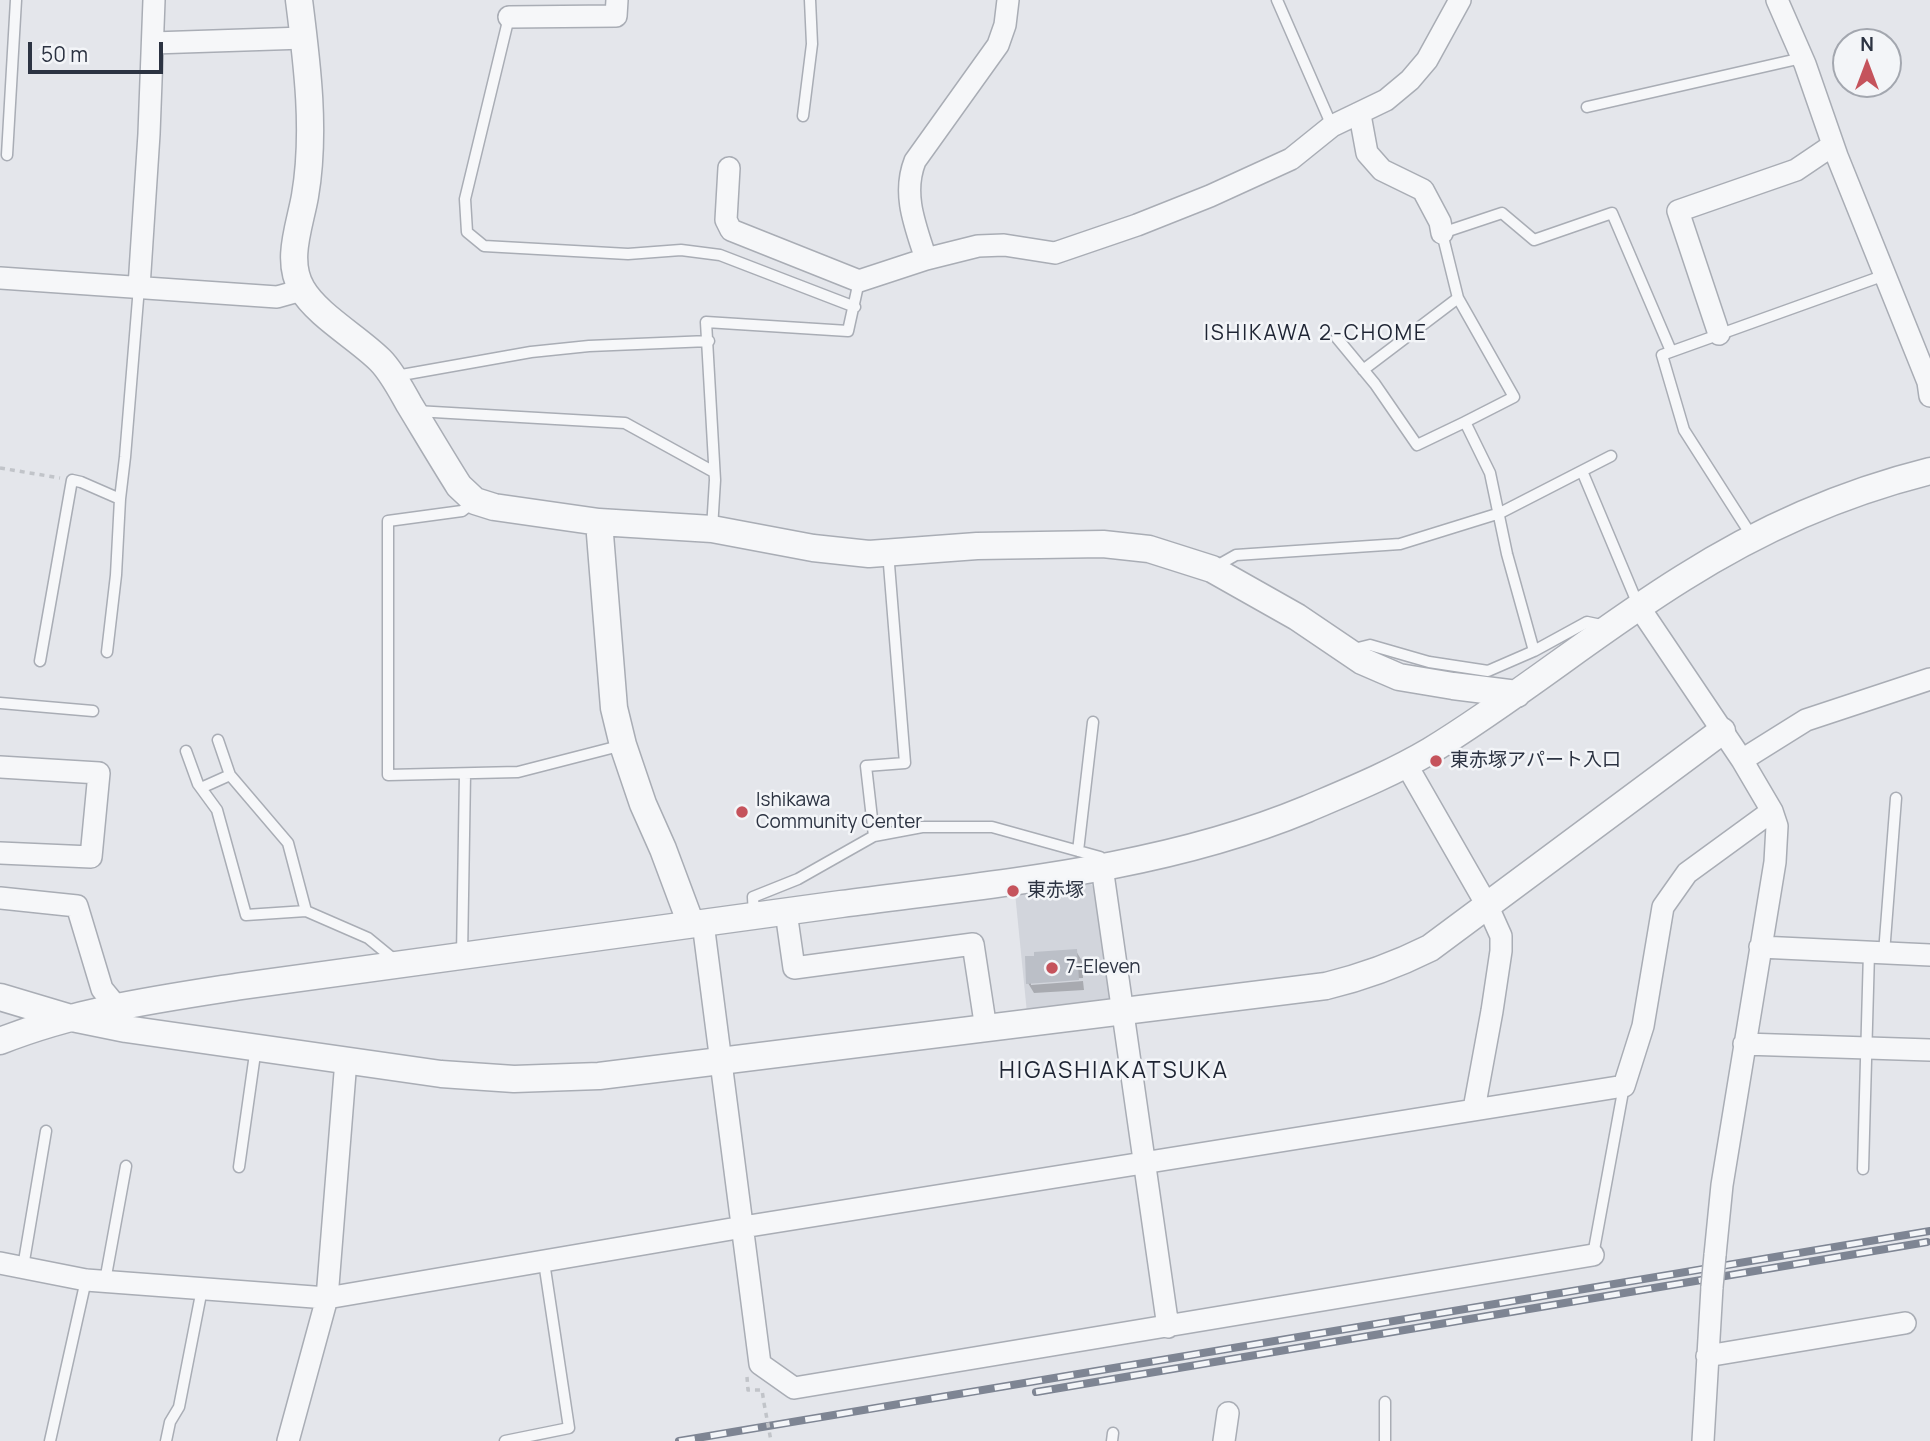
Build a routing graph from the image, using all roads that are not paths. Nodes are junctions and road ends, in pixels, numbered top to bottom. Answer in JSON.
{"nodes":[{"id":1,"x":16,"y":0,"type":"edge"},
{"id":2,"x":154,"y":0,"type":"edge"},
{"id":3,"x":299,"y":0,"type":"edge"},
{"id":4,"x":617,"y":0,"type":"edge"},
{"id":5,"x":810,"y":0,"type":"edge"},
{"id":6,"x":1008,"y":0,"type":"edge"},
{"id":7,"x":1278,"y":0,"type":"edge"},
{"id":8,"x":1460,"y":0,"type":"edge"},
{"id":9,"x":1777,"y":0,"type":"edge"},
{"id":10,"x":509,"y":17,"type":"joint"},
{"id":11,"x":304,"y":38,"type":"junction"},
{"id":12,"x":153,"y":43,"type":"junction"},
{"id":13,"x":1802,"y":58,"type":"junction"},
{"id":14,"x":1587,"y":107,"type":"dead end"},
{"id":15,"x":1360,"y":115,"type":"junction"},
{"id":16,"x":803,"y":116,"type":"dead end"},
{"id":17,"x":1332,"y":127,"type":"junction"},
{"id":18,"x":1833,"y":145,"type":"junction"},
{"id":19,"x":7,"y":155,"type":"dead end"},
{"id":20,"x":729,"y":168,"type":"dead end"},
{"id":21,"x":1443,"y":233,"type":"junction"},
{"id":22,"x":926,"y":258,"type":"junction"},
{"id":23,"x":1885,"y":275,"type":"junction"},
{"id":24,"x":0,"y":278,"type":"edge"},
{"id":25,"x":859,"y":281,"type":"junction"},
{"id":26,"x":139,"y":287,"type":"junction"},
{"id":27,"x":302,"y":290,"type":"junction"},
{"id":28,"x":1458,"y":298,"type":"junction"},
{"id":29,"x":855,"y":307,"type":"junction"},
{"id":30,"x":1719,"y":334,"type":"junction"},
{"id":31,"x":1337,"y":338,"type":"dead end"},
{"id":32,"x":709,"y":341,"type":"junction"},
{"id":33,"x":1671,"y":351,"type":"junction"},
{"id":34,"x":1363,"y":370,"type":"junction"},
{"id":35,"x":393,"y":377,"type":"junction"},
{"id":36,"x":1930,"y":396,"type":"edge"},
{"id":37,"x":413,"y":411,"type":"junction"},
{"id":38,"x":1465,"y":422,"type":"junction"},
{"id":39,"x":1611,"y":456,"type":"dead end"},
{"id":40,"x":1582,"y":471,"type":"junction"},
{"id":41,"x":1930,"y":471,"type":"edge"},
{"id":42,"x":714,"y":472,"type":"junction"},
{"id":43,"x":120,"y":499,"type":"junction"},
{"id":44,"x":475,"y":501,"type":"junction"},
{"id":45,"x":1500,"y":513,"type":"junction"},
{"id":46,"x":600,"y":522,"type":"junction"},
{"id":47,"x":712,"y":529,"type":"junction"},
{"id":48,"x":1753,"y":538,"type":"junction"},
{"id":49,"x":888,"y":552,"type":"junction"},
{"id":50,"x":1212,"y":569,"type":"junction"},
{"id":51,"x":1639,"y":607,"type":"junction"},
{"id":52,"x":1611,"y":627,"type":"junction"},
{"id":53,"x":1348,"y":651,"type":"junction"},
{"id":54,"x":1534,"y":651,"type":"junction"},
{"id":55,"x":107,"y":652,"type":"dead end"},
{"id":56,"x":40,"y":661,"type":"dead end"},
{"id":57,"x":1930,"y":679,"type":"edge"},
{"id":58,"x":1517,"y":694,"type":"junction"},
{"id":59,"x":0,"y":703,"type":"edge"},
{"id":60,"x":93,"y":710,"type":"dead end"},
{"id":61,"x":1093,"y":722,"type":"dead end"},
{"id":62,"x":1722,"y":731,"type":"junction"},
{"id":63,"x":218,"y":740,"type":"dead end"},
{"id":64,"x":623,"y":745,"type":"junction"},
{"id":65,"x":186,"y":751,"type":"dead end"},
{"id":66,"x":1742,"y":761,"type":"junction"},
{"id":67,"x":1406,"y":764,"type":"junction"},
{"id":68,"x":0,"y":767,"type":"edge"},
{"id":69,"x":465,"y":774,"type":"junction"},
{"id":70,"x":230,"y":775,"type":"junction"},
{"id":71,"x":201,"y":788,"type":"junction"},
{"id":72,"x":1896,"y":798,"type":"dead end"},
{"id":73,"x":1772,"y":811,"type":"junction"},
{"id":74,"x":874,"y":836,"type":"junction"},
{"id":75,"x":1078,"y":851,"type":"junction"},
{"id":76,"x":0,"y":853,"type":"edge"},
{"id":77,"x":1102,"y":867,"type":"junction"},
{"id":78,"x":0,"y":898,"type":"edge"},
{"id":79,"x":1488,"y":907,"type":"junction"},
{"id":80,"x":306,"y":911,"type":"junction"},
{"id":81,"x":786,"y":912,"type":"junction"},
{"id":82,"x":754,"y":916,"type":"junction"},
{"id":83,"x":697,"y":924,"type":"junction"},
{"id":84,"x":1760,"y":947,"type":"junction"},
{"id":85,"x":1877,"y":952,"type":"junction"},
{"id":86,"x":1930,"y":955,"type":"edge"},
{"id":87,"x":462,"y":956,"type":"junction"},
{"id":88,"x":401,"y":964,"type":"junction"},
{"id":89,"x":0,"y":997,"type":"edge"},
{"id":90,"x":116,"y":1006,"type":"junction"},
{"id":91,"x":1122,"y":1012,"type":"junction"},
{"id":92,"x":67,"y":1017,"type":"junction"},
{"id":93,"x":986,"y":1029,"type":"junction"},
{"id":94,"x":0,"y":1041,"type":"edge"},
{"id":95,"x":1744,"y":1044,"type":"junction"},
{"id":96,"x":256,"y":1047,"type":"junction"},
{"id":97,"x":1865,"y":1048,"type":"junction"},
{"id":98,"x":1930,"y":1050,"type":"edge"},
{"id":99,"x":346,"y":1060,"type":"junction"},
{"id":100,"x":721,"y":1062,"type":"junction"},
{"id":101,"x":1623,"y":1086,"type":"junction"},
{"id":102,"x":1474,"y":1109,"type":"junction"},
{"id":103,"x":46,"y":1131,"type":"dead end"},
{"id":104,"x":1145,"y":1164,"type":"junction"},
{"id":105,"x":126,"y":1166,"type":"dead end"},
{"id":106,"x":239,"y":1167,"type":"dead end"},
{"id":107,"x":1863,"y":1169,"type":"dead end"},
{"id":108,"x":743,"y":1227,"type":"junction"},
{"id":109,"x":1593,"y":1255,"type":"joint"},
{"id":110,"x":544,"y":1262,"type":"junction"},
{"id":111,"x":0,"y":1263,"type":"edge"},
{"id":112,"x":23,"y":1267,"type":"junction"},
{"id":113,"x":96,"y":1280,"type":"junction"},
{"id":114,"x":202,"y":1289,"type":"junction"},
{"id":115,"x":327,"y":1298,"type":"junction"},
{"id":116,"x":1905,"y":1323,"type":"dead end"},
{"id":117,"x":1168,"y":1327,"type":"junction"},
{"id":118,"x":1707,"y":1356,"type":"junction"},
{"id":119,"x":1385,"y":1402,"type":"dead end"},
{"id":120,"x":1228,"y":1413,"type":"dead end"},
{"id":121,"x":50,"y":1441,"type":"edge"},
{"id":122,"x":166,"y":1441,"type":"edge"},
{"id":123,"x":288,"y":1441,"type":"edge"},
{"id":124,"x":505,"y":1441,"type":"edge"},
{"id":125,"x":1224,"y":1441,"type":"edge"},
{"id":126,"x":1385,"y":1441,"type":"edge"},
{"id":127,"x":1703,"y":1441,"type":"edge"}],
"edges":[{"from":1,"to":19,"type":"lane"},
{"from":2,"to":12,"type":"street"},
{"from":3,"to":11,"type":"street"},
{"from":4,"to":10,"type":"street"},
{"from":5,"to":16,"type":"lane"},
{"from":6,"to":22,"type":"street"},
{"from":7,"to":17,"type":"lane"},
{"from":8,"to":15,"type":"street"},
{"from":9,"to":13,"type":"street"},
{"from":10,"to":29,"type":"lane"},
{"from":11,"to":12,"type":"street"},
{"from":11,"to":27,"type":"street"},
{"from":12,"to":26,"type":"street"},
{"from":13,"to":14,"type":"lane"},
{"from":13,"to":18,"type":"street"},
{"from":15,"to":17,"type":"street"},
{"from":15,"to":21,"type":"street"},
{"from":17,"to":22,"type":"street"},
{"from":18,"to":23,"type":"street"},
{"from":18,"to":30,"type":"street"},
{"from":20,"to":25,"type":"street"},
{"from":21,"to":28,"type":"lane"},
{"from":21,"to":33,"type":"lane"},
{"from":22,"to":25,"type":"street"},
{"from":23,"to":30,"type":"lane"},
{"from":23,"to":36,"type":"street"},
{"from":24,"to":26,"type":"street"},
{"from":25,"to":29,"type":"lane"},
{"from":26,"to":27,"type":"street"},
{"from":26,"to":43,"type":"lane"},
{"from":27,"to":35,"type":"street"},
{"from":28,"to":34,"type":"lane"},
{"from":28,"to":38,"type":"lane"},
{"from":29,"to":32,"type":"lane"},
{"from":30,"to":33,"type":"lane"},
{"from":31,"to":34,"type":"lane"},
{"from":32,"to":35,"type":"lane"},
{"from":32,"to":42,"type":"lane"},
{"from":33,"to":48,"type":"lane"},
{"from":34,"to":38,"type":"lane"},
{"from":35,"to":37,"type":"street"},
{"from":37,"to":42,"type":"lane"},
{"from":37,"to":44,"type":"street"},
{"from":38,"to":45,"type":"lane"},
{"from":39,"to":40,"type":"lane"},
{"from":40,"to":45,"type":"lane"},
{"from":40,"to":51,"type":"lane"},
{"from":41,"to":48,"type":"street"},
{"from":42,"to":47,"type":"lane"},
{"from":43,"to":55,"type":"lane"},
{"from":43,"to":56,"type":"lane"},
{"from":44,"to":46,"type":"street"},
{"from":44,"to":69,"type":"lane"},
{"from":45,"to":50,"type":"lane"},
{"from":45,"to":54,"type":"lane"},
{"from":46,"to":47,"type":"street"},
{"from":46,"to":64,"type":"street"},
{"from":47,"to":49,"type":"street"},
{"from":48,"to":51,"type":"street"},
{"from":49,"to":50,"type":"street"},
{"from":49,"to":74,"type":"lane"},
{"from":50,"to":53,"type":"street"},
{"from":51,"to":52,"type":"street"},
{"from":51,"to":62,"type":"street"},
{"from":52,"to":54,"type":"lane"},
{"from":52,"to":58,"type":"street"},
{"from":53,"to":54,"type":"lane"},
{"from":53,"to":58,"type":"street"},
{"from":57,"to":66,"type":"street"},
{"from":58,"to":67,"type":"street"},
{"from":59,"to":60,"type":"lane"},
{"from":61,"to":75,"type":"lane"},
{"from":62,"to":66,"type":"street"},
{"from":62,"to":79,"type":"street"},
{"from":63,"to":70,"type":"lane"},
{"from":64,"to":69,"type":"lane"},
{"from":64,"to":83,"type":"street"},
{"from":65,"to":71,"type":"lane"},
{"from":66,"to":73,"type":"street"},
{"from":67,"to":77,"type":"street"},
{"from":67,"to":79,"type":"street"},
{"from":68,"to":76,"type":"street"},
{"from":69,"to":87,"type":"lane"},
{"from":70,"to":71,"type":"lane"},
{"from":70,"to":80,"type":"lane"},
{"from":71,"to":80,"type":"lane"},
{"from":72,"to":85,"type":"lane"},
{"from":73,"to":84,"type":"street"},
{"from":73,"to":101,"type":"street"},
{"from":74,"to":75,"type":"lane"},
{"from":74,"to":82,"type":"lane"},
{"from":75,"to":77,"type":"lane"},
{"from":77,"to":81,"type":"street"},
{"from":77,"to":91,"type":"street"},
{"from":78,"to":90,"type":"street"},
{"from":79,"to":91,"type":"street"},
{"from":79,"to":102,"type":"street"},
{"from":80,"to":88,"type":"lane"},
{"from":81,"to":82,"type":"street"},
{"from":81,"to":93,"type":"street"},
{"from":82,"to":83,"type":"street"},
{"from":83,"to":87,"type":"street"},
{"from":83,"to":100,"type":"street"},
{"from":84,"to":85,"type":"street"},
{"from":84,"to":95,"type":"street"},
{"from":85,"to":86,"type":"street"},
{"from":85,"to":97,"type":"lane"},
{"from":87,"to":88,"type":"street"},
{"from":88,"to":90,"type":"street"},
{"from":89,"to":92,"type":"street"},
{"from":90,"to":92,"type":"street"},
{"from":91,"to":93,"type":"street"},
{"from":91,"to":104,"type":"street"},
{"from":92,"to":94,"type":"street"},
{"from":92,"to":96,"type":"street"},
{"from":93,"to":100,"type":"street"},
{"from":95,"to":97,"type":"street"},
{"from":95,"to":118,"type":"street","bridge":true},
{"from":96,"to":99,"type":"street"},
{"from":96,"to":106,"type":"lane"},
{"from":97,"to":98,"type":"street"},
{"from":97,"to":107,"type":"lane"},
{"from":99,"to":100,"type":"street"},
{"from":99,"to":115,"type":"street"},
{"from":100,"to":108,"type":"street"},
{"from":101,"to":102,"type":"street"},
{"from":101,"to":109,"type":"lane"},
{"from":102,"to":104,"type":"street"},
{"from":103,"to":112,"type":"lane"},
{"from":104,"to":108,"type":"street"},
{"from":104,"to":117,"type":"street"},
{"from":105,"to":113,"type":"lane"},
{"from":108,"to":110,"type":"street"},
{"from":108,"to":117,"type":"street"},
{"from":109,"to":117,"type":"street"},
{"from":110,"to":115,"type":"street"},
{"from":110,"to":124,"type":"lane"},
{"from":111,"to":112,"type":"street"},
{"from":112,"to":113,"type":"street"},
{"from":113,"to":114,"type":"street"},
{"from":113,"to":121,"type":"lane"},
{"from":114,"to":115,"type":"street"},
{"from":114,"to":122,"type":"lane"},
{"from":115,"to":123,"type":"street"},
{"from":116,"to":118,"type":"street"},
{"from":118,"to":127,"type":"street"},
{"from":119,"to":126,"type":"lane"},
{"from":120,"to":125,"type":"street"}]}
